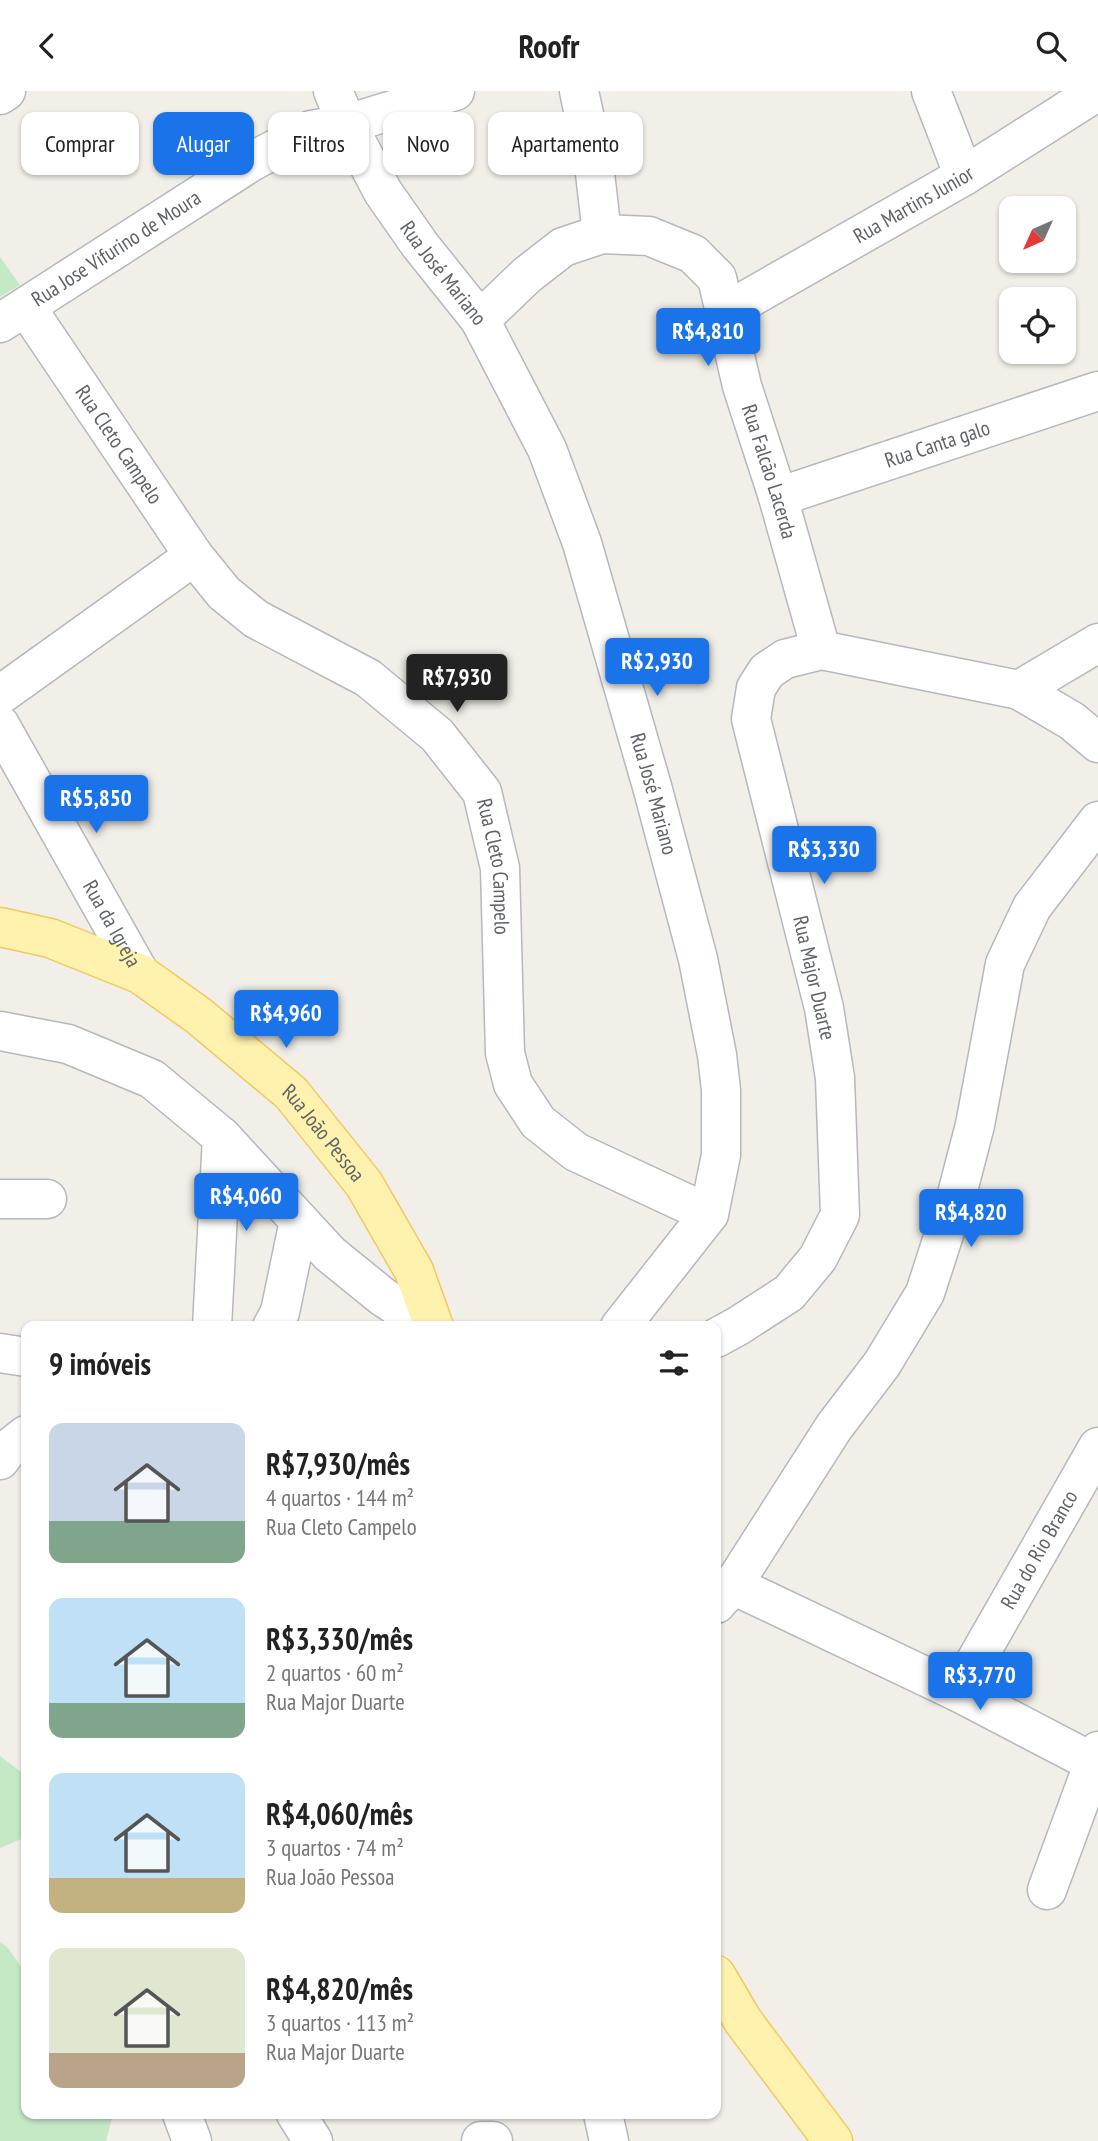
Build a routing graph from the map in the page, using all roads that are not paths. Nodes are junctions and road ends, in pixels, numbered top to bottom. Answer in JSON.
{"nodes":[{"id":1,"x":6,"y":91,"type":"edge"},
{"id":2,"x":455,"y":91,"type":"edge"},
{"id":3,"x":579,"y":91,"type":"edge"},
{"id":4,"x":931,"y":91,"type":"edge"},
{"id":5,"x":1098,"y":91,"type":"edge"},
{"id":6,"x":0,"y":95,"type":"edge"},
{"id":7,"x":340,"y":107,"type":"edge"},
{"id":8,"x":964,"y":176,"type":"junction"},
{"id":9,"x":602,"y":234,"type":"junction"},
{"id":10,"x":725,"y":312,"type":"junction"},
{"id":11,"x":13,"y":315,"type":"edge"},
{"id":12,"x":480,"y":320,"type":"junction"},
{"id":13,"x":1098,"y":391,"type":"edge"},
{"id":14,"x":778,"y":497,"type":"junction"},
{"id":15,"x":194,"y":556,"type":"junction"},
{"id":16,"x":1098,"y":643,"type":"edge"},
{"id":17,"x":821,"y":650,"type":"junction"},
{"id":18,"x":1019,"y":690,"type":"junction"},
{"id":19,"x":0,"y":695,"type":"edge"},
{"id":20,"x":0,"y":725,"type":"edge"},
{"id":21,"x":1098,"y":743,"type":"edge"},
{"id":22,"x":1098,"y":821,"type":"edge"},
{"id":23,"x":0,"y":927,"type":"edge"},
{"id":24,"x":140,"y":974,"type":"junction"},
{"id":25,"x":0,"y":1031,"type":"edge"},
{"id":26,"x":222,"y":1137,"type":"junction"},
{"id":27,"x":0,"y":1199,"type":"edge"},
{"id":28,"x":47,"y":1199,"type":"dead end"},
{"id":29,"x":709,"y":1215,"type":"junction"},
{"id":30,"x":299,"y":1221,"type":"junction"},
{"id":31,"x":212,"y":1321,"type":"edge"},
{"id":32,"x":275,"y":1321,"type":"edge"},
{"id":33,"x":419,"y":1321,"type":"edge"},
{"id":34,"x":432,"y":1321,"type":"edge"},
{"id":35,"x":625,"y":1321,"type":"edge"},
{"id":36,"x":721,"y":1335,"type":"edge"},
{"id":37,"x":0,"y":1353,"type":"edge"},
{"id":38,"x":21,"y":1356,"type":"edge"},
{"id":39,"x":21,"y":1439,"type":"edge"},
{"id":40,"x":1098,"y":1447,"type":"edge"},
{"id":41,"x":0,"y":1460,"type":"edge"},
{"id":42,"x":724,"y":1595,"type":"edge"},
{"id":43,"x":958,"y":1692,"type":"junction"},
{"id":44,"x":1095,"y":1757,"type":"edge"},
{"id":45,"x":1047,"y":1891,"type":"dead end"},
{"id":46,"x":721,"y":1984,"type":"edge"},
{"id":47,"x":184,"y":2119,"type":"edge"},
{"id":48,"x":299,"y":2119,"type":"edge"},
{"id":49,"x":604,"y":2119,"type":"edge"},
{"id":50,"x":818,"y":2132,"type":"edge"},
{"id":51,"x":192,"y":2141,"type":"edge"},
{"id":52,"x":313,"y":2141,"type":"edge"},
{"id":53,"x":481,"y":2141,"type":"edge"},
{"id":54,"x":493,"y":2141,"type":"edge"},
{"id":55,"x":609,"y":2141,"type":"edge"}],
"edges":[{"from":1,"to":6,"type":"street"},
{"from":2,"to":7,"type":"street","name":"Rua Jose Vifurino de Moura"},
{"from":3,"to":9,"type":"street"},
{"from":4,"to":8,"type":"street"},
{"from":5,"to":8,"type":"street","name":"Rua Martins Junior"},
{"from":7,"to":11,"type":"street","name":"Rua Jose Vifurino de Moura"},
{"from":7,"to":12,"type":"street","name":"Rua José Mariano"},
{"from":8,"to":10,"type":"street","name":"Rua Martins Junior"},
{"from":9,"to":10,"type":"street","name":"Rua Falcão Lacerda"},
{"from":9,"to":12,"type":"street","name":"Rua Falcão Lacerda"},
{"from":10,"to":14,"type":"street","name":"Rua Falcão Lacerda"},
{"from":11,"to":15,"type":"street","name":"Rua Cleto Campelo"},
{"from":12,"to":29,"type":"street","name":"Rua José Mariano"},
{"from":13,"to":14,"type":"street","name":"Rua Canta galo"},
{"from":14,"to":17,"type":"street","name":"Rua Falcão Lacerda"},
{"from":15,"to":19,"type":"street"},
{"from":15,"to":29,"type":"street","name":"Rua Cleto Campelo"},
{"from":16,"to":18,"type":"street"},
{"from":17,"to":18,"type":"street","name":"Rua Major Duarte"},
{"from":17,"to":36,"type":"street","name":"Rua Major Duarte"},
{"from":18,"to":21,"type":"street"},
{"from":20,"to":24,"type":"street","name":"Rua da Igreja"},
{"from":22,"to":42,"type":"street"},
{"from":23,"to":24,"type":"main road","name":"Rua João Pessoa"},
{"from":24,"to":34,"type":"main road","name":"Rua João Pessoa"},
{"from":25,"to":26,"type":"street"},
{"from":26,"to":30,"type":"street"},
{"from":26,"to":31,"type":"street"},
{"from":27,"to":28,"type":"street"},
{"from":29,"to":35,"type":"street","name":"Rua José Mariano"},
{"from":30,"to":32,"type":"street"},
{"from":30,"to":33,"type":"street"},
{"from":37,"to":38,"type":"street"},
{"from":39,"to":41,"type":"street"},
{"from":40,"to":43,"type":"street","name":"Rua do Rio Branco"},
{"from":42,"to":43,"type":"street"},
{"from":43,"to":44,"type":"street"},
{"from":44,"to":45,"type":"street"},
{"from":46,"to":50,"type":"main road"},
{"from":47,"to":51,"type":"street"},
{"from":48,"to":52,"type":"street"},
{"from":49,"to":55,"type":"street"},
{"from":53,"to":54,"type":"street"}]}
